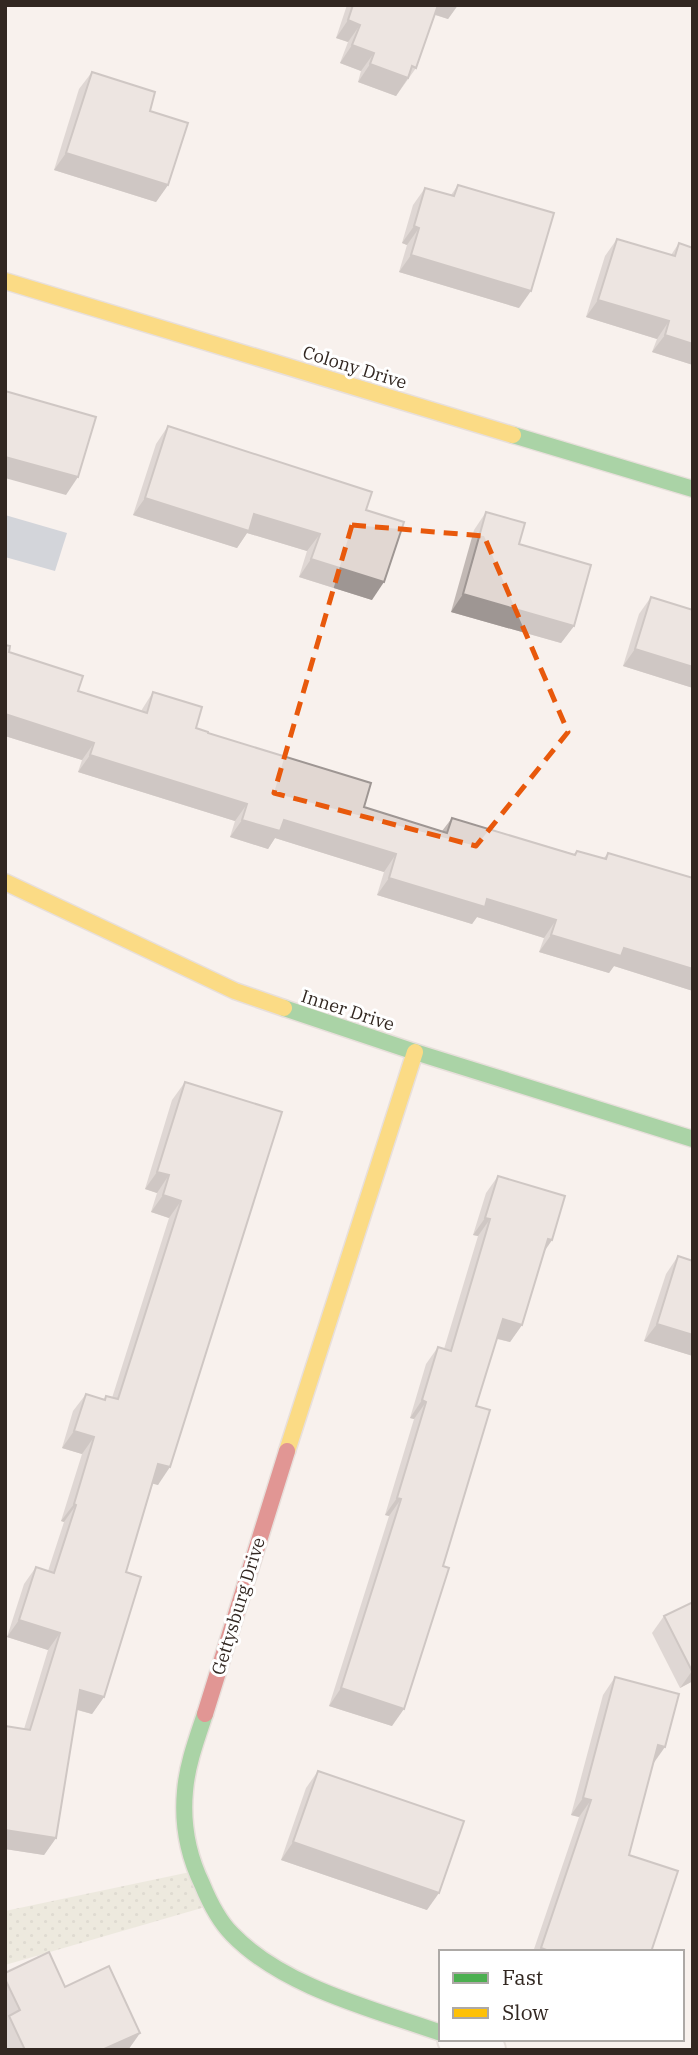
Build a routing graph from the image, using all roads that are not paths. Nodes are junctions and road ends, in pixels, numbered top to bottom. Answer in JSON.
{"nodes":[{"id":1,"x":5,"y":281,"type":"edge"},
{"id":2,"x":693,"y":489,"type":"edge"},
{"id":3,"x":5,"y":882,"type":"edge"},
{"id":4,"x":415,"y":1052,"type":"junction"},
{"id":5,"x":693,"y":1139,"type":"edge"},
{"id":6,"x":439,"y":2032,"type":"edge"},
{"id":7,"x":462,"y":2041,"type":"edge"},
{"id":8,"x":486,"y":2050,"type":"edge"}],
"edges":[{"from":1,"to":2,"type":"street","name":"Colony Drive"},
{"from":3,"to":4,"type":"street","name":"Inner Drive"},
{"from":4,"to":5,"type":"street","name":"Inner Drive"},
{"from":4,"to":6,"type":"street","name":"Gettysburg Drive"},
{"from":7,"to":8,"type":"street"}]}
